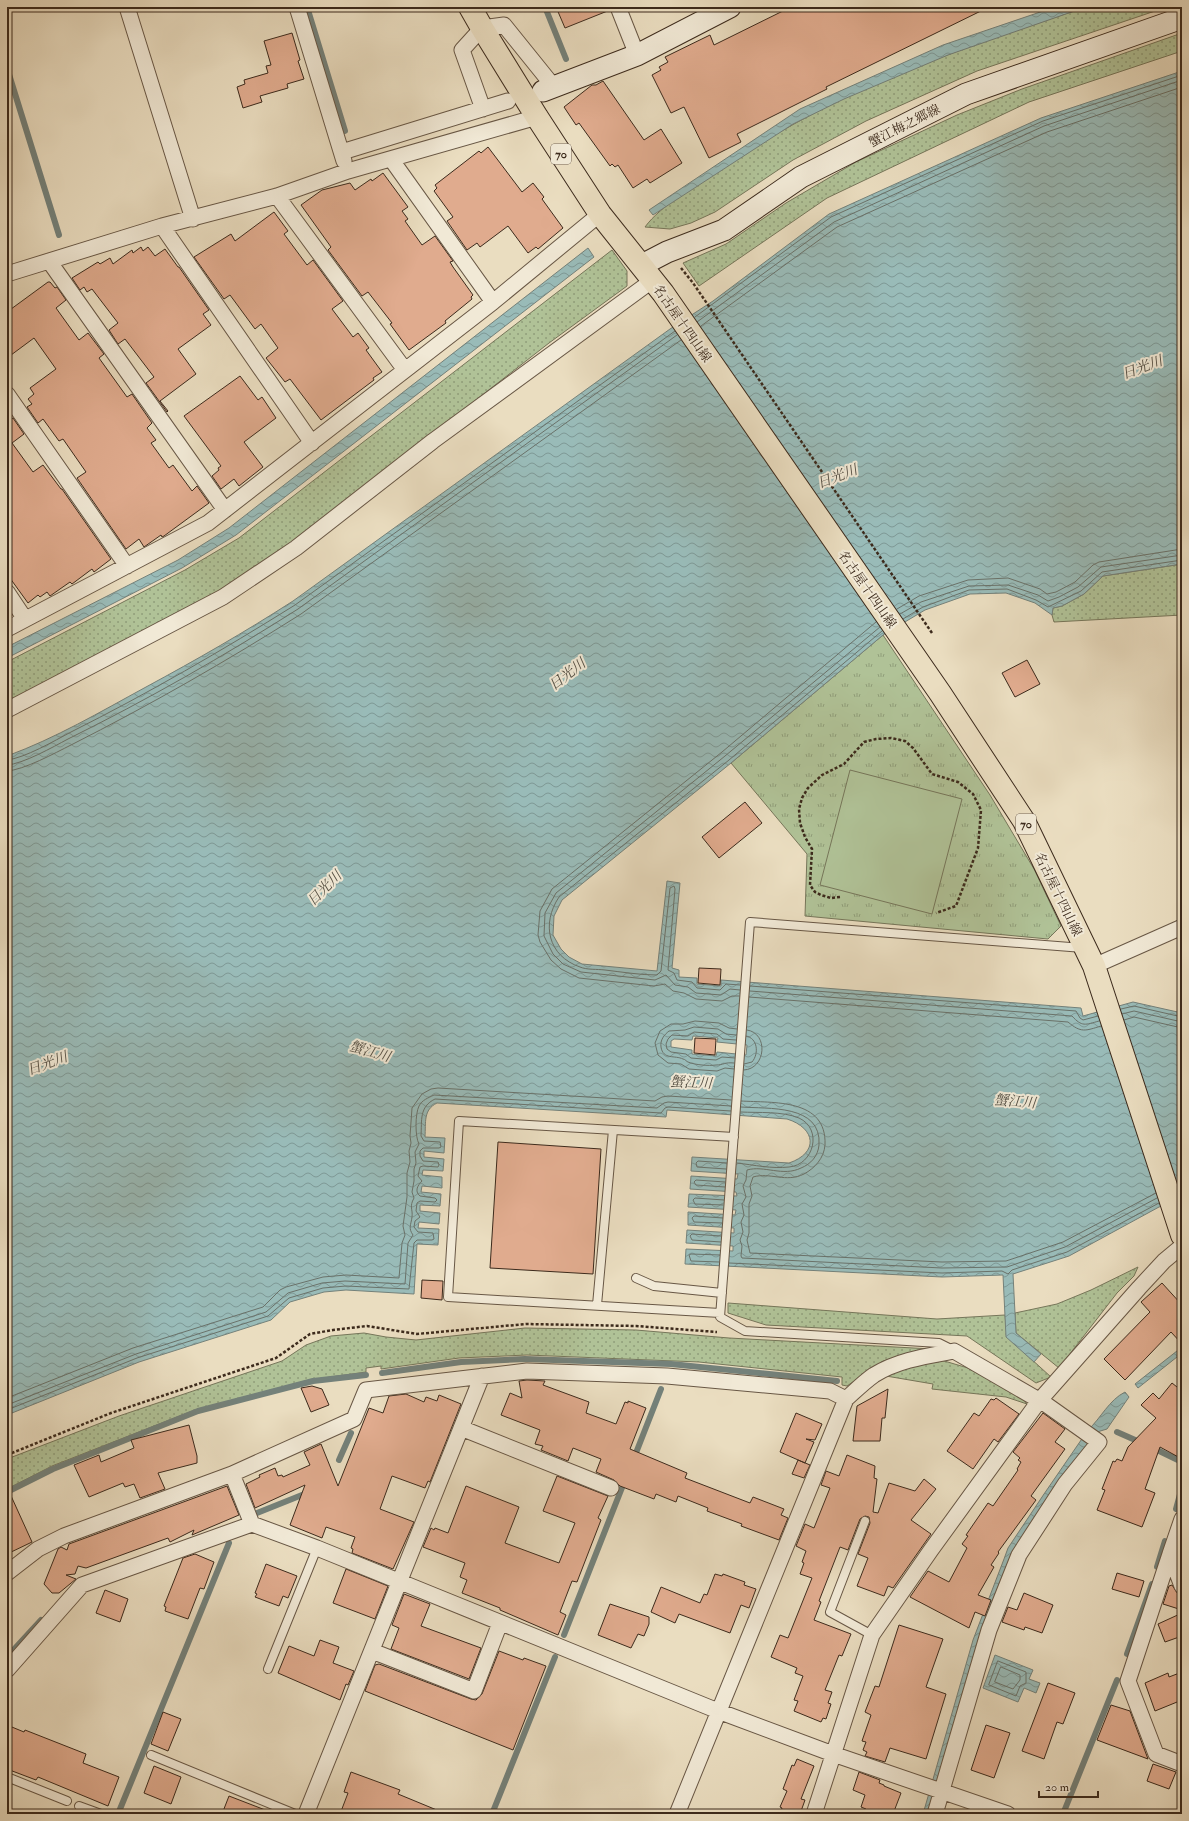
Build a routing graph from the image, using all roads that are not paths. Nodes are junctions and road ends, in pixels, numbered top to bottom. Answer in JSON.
{"nodes":[{"id":1,"x":127,"y":7,"type":"edge"},
{"id":2,"x":297,"y":7,"type":"edge"},
{"id":3,"x":470,"y":7,"type":"edge"},
{"id":4,"x":618,"y":7,"type":"edge"},
{"id":5,"x":730,"y":7,"type":"edge"},
{"id":6,"x":1182,"y":18,"type":"edge"},
{"id":7,"x":482,"y":28,"type":"junction"},
{"id":8,"x":638,"y":55,"type":"junction"},
{"id":9,"x":548,"y":89,"type":"joint"},
{"id":10,"x":508,"y":101,"type":"dead end"},
{"id":11,"x":482,"y":110,"type":"junction"},
{"id":12,"x":537,"y":117,"type":"junction"},
{"id":13,"x":342,"y":152,"type":"junction"},
{"id":14,"x":391,"y":159,"type":"junction"},
{"id":15,"x":348,"y":171,"type":"junction"},
{"id":16,"x":277,"y":196,"type":"junction"},
{"id":17,"x":600,"y":214,"type":"junction"},
{"id":18,"x":194,"y":219,"type":"junction"},
{"id":19,"x":162,"y":226,"type":"junction"},
{"id":20,"x":49,"y":261,"type":"junction"},
{"id":21,"x":7,"y":274,"type":"edge"},
{"id":22,"x":653,"y":279,"type":"junction"},
{"id":23,"x":493,"y":302,"type":"junction"},
{"id":24,"x":405,"y":370,"type":"junction"},
{"id":25,"x":7,"y":394,"type":"edge"},
{"id":26,"x":312,"y":443,"type":"junction"},
{"id":27,"x":225,"y":510,"type":"junction"},
{"id":28,"x":128,"y":566,"type":"junction"},
{"id":29,"x":7,"y":592,"type":"edge"},
{"id":30,"x":25,"y":620,"type":"junction"},
{"id":31,"x":7,"y":629,"type":"edge"},
{"id":32,"x":7,"y":710,"type":"edge"},
{"id":33,"x":1182,"y":927,"type":"edge"},
{"id":34,"x":1090,"y":958,"type":"junction"},
{"id":35,"x":613,"y":1130,"type":"junction"},
{"id":36,"x":734,"y":1137,"type":"junction"},
{"id":37,"x":1179,"y":1227,"type":"edge"},
{"id":38,"x":1182,"y":1246,"type":"edge"},
{"id":39,"x":636,"y":1278,"type":"dead end"},
{"id":40,"x":722,"y":1293,"type":"junction"},
{"id":41,"x":597,"y":1305,"type":"junction"},
{"id":42,"x":720,"y":1313,"type":"junction"},
{"id":43,"x":954,"y":1350,"type":"junction"},
{"id":44,"x":482,"y":1376,"type":"junction"},
{"id":45,"x":846,"y":1399,"type":"junction"},
{"id":46,"x":1040,"y":1401,"type":"junction"},
{"id":47,"x":461,"y":1428,"type":"junction"},
{"id":48,"x":232,"y":1474,"type":"junction"},
{"id":49,"x":611,"y":1488,"type":"dead end"},
{"id":50,"x":1182,"y":1519,"type":"edge"},
{"id":51,"x":864,"y":1521,"type":"dead end"},
{"id":52,"x":252,"y":1524,"type":"junction"},
{"id":53,"x":317,"y":1548,"type":"junction"},
{"id":54,"x":1170,"y":1554,"type":"junction"},
{"id":55,"x":7,"y":1573,"type":"edge"},
{"id":56,"x":400,"y":1583,"type":"junction"},
{"id":57,"x":1182,"y":1586,"type":"edge"},
{"id":58,"x":500,"y":1623,"type":"junction"},
{"id":59,"x":872,"y":1635,"type":"junction"},
{"id":60,"x":372,"y":1652,"type":"junction"},
{"id":61,"x":268,"y":1669,"type":"dead end"},
{"id":62,"x":7,"y":1670,"type":"edge"},
{"id":63,"x":718,"y":1711,"type":"junction"},
{"id":64,"x":833,"y":1754,"type":"junction"},
{"id":65,"x":151,"y":1755,"type":"dead end"},
{"id":66,"x":1182,"y":1764,"type":"edge"},
{"id":67,"x":7,"y":1777,"type":"edge"},
{"id":68,"x":942,"y":1791,"type":"junction"},
{"id":69,"x":67,"y":1801,"type":"dead end"},
{"id":70,"x":79,"y":1806,"type":"dead end"},
{"id":71,"x":100,"y":1814,"type":"edge"},
{"id":72,"x":295,"y":1814,"type":"edge"},
{"id":73,"x":306,"y":1814,"type":"edge"},
{"id":74,"x":677,"y":1814,"type":"edge"},
{"id":75,"x":814,"y":1814,"type":"edge"},
{"id":76,"x":935,"y":1814,"type":"edge"},
{"id":77,"x":1008,"y":1814,"type":"edge"}],
"edges":[{"from":1,"to":18,"type":"street"},
{"from":2,"to":13,"type":"street"},
{"from":3,"to":7,"type":"main road","name":"名古屋十四山線","number":"70"},
{"from":4,"to":8,"type":"street"},
{"from":5,"to":8,"type":"main road"},
{"from":6,"to":22,"type":"main road","name":"蟹江梅之郷線"},
{"from":7,"to":9,"type":"street"},
{"from":7,"to":11,"type":"street"},
{"from":7,"to":12,"type":"main road","name":"名古屋十四山線","number":"70"},
{"from":8,"to":9,"type":"main road"},
{"from":10,"to":11,"type":"street"},
{"from":11,"to":13,"type":"street"},
{"from":12,"to":14,"type":"street"},
{"from":12,"to":17,"type":"main road","name":"名古屋十四山線","number":"70"},
{"from":13,"to":15,"type":"street"},
{"from":14,"to":15,"type":"street"},
{"from":14,"to":23,"type":"street"},
{"from":15,"to":16,"type":"street"},
{"from":16,"to":18,"type":"street"},
{"from":16,"to":24,"type":"street"},
{"from":17,"to":22,"type":"main road","name":"名古屋十四山線","number":"70"},
{"from":17,"to":23,"type":"street"},
{"from":18,"to":19,"type":"street"},
{"from":19,"to":20,"type":"street"},
{"from":19,"to":26,"type":"street"},
{"from":20,"to":21,"type":"street"},
{"from":20,"to":27,"type":"street"},
{"from":22,"to":32,"type":"street"},
{"from":22,"to":34,"type":"main road","name":"名古屋十四山線","number":"70"},
{"from":23,"to":24,"type":"street"},
{"from":24,"to":26,"type":"street"},
{"from":25,"to":28,"type":"street"},
{"from":26,"to":27,"type":"street"},
{"from":27,"to":28,"type":"street"},
{"from":28,"to":30,"type":"street"},
{"from":29,"to":30,"type":"street"},
{"from":30,"to":31,"type":"street"},
{"from":33,"to":34,"type":"street"},
{"from":34,"to":36,"type":"lane"},
{"from":34,"to":37,"type":"main road","name":"名古屋十四山線","number":"70"},
{"from":35,"to":36,"type":"lane"},
{"from":35,"to":41,"type":"lane"},
{"from":35,"to":41,"type":"lane"},
{"from":36,"to":40,"type":"lane"},
{"from":38,"to":46,"type":"street"},
{"from":39,"to":40,"type":"lane"},
{"from":40,"to":42,"type":"lane"},
{"from":41,"to":42,"type":"lane"},
{"from":42,"to":43,"type":"lane"},
{"from":43,"to":45,"type":"street"},
{"from":43,"to":46,"type":"street"},
{"from":44,"to":45,"type":"street"},
{"from":44,"to":47,"type":"street"},
{"from":44,"to":48,"type":"street"},
{"from":45,"to":63,"type":"street"},
{"from":46,"to":59,"type":"street"},
{"from":46,"to":68,"type":"street"},
{"from":47,"to":49,"type":"street"},
{"from":47,"to":56,"type":"street"},
{"from":48,"to":52,"type":"street"},
{"from":48,"to":55,"type":"street"},
{"from":50,"to":54,"type":"street"},
{"from":51,"to":59,"type":"lane"},
{"from":52,"to":53,"type":"street"},
{"from":52,"to":62,"type":"street"},
{"from":53,"to":56,"type":"street"},
{"from":53,"to":61,"type":"lane"},
{"from":54,"to":57,"type":"street"},
{"from":54,"to":66,"type":"street"},
{"from":56,"to":58,"type":"street"},
{"from":56,"to":60,"type":"street"},
{"from":58,"to":60,"type":"street"},
{"from":58,"to":63,"type":"street"},
{"from":59,"to":64,"type":"street"},
{"from":60,"to":73,"type":"street"},
{"from":63,"to":64,"type":"street"},
{"from":63,"to":74,"type":"street"},
{"from":64,"to":68,"type":"street"},
{"from":64,"to":75,"type":"street"},
{"from":65,"to":72,"type":"lane"},
{"from":67,"to":69,"type":"lane"},
{"from":68,"to":76,"type":"street"},
{"from":68,"to":77,"type":"street"},
{"from":70,"to":71,"type":"lane"}]}
